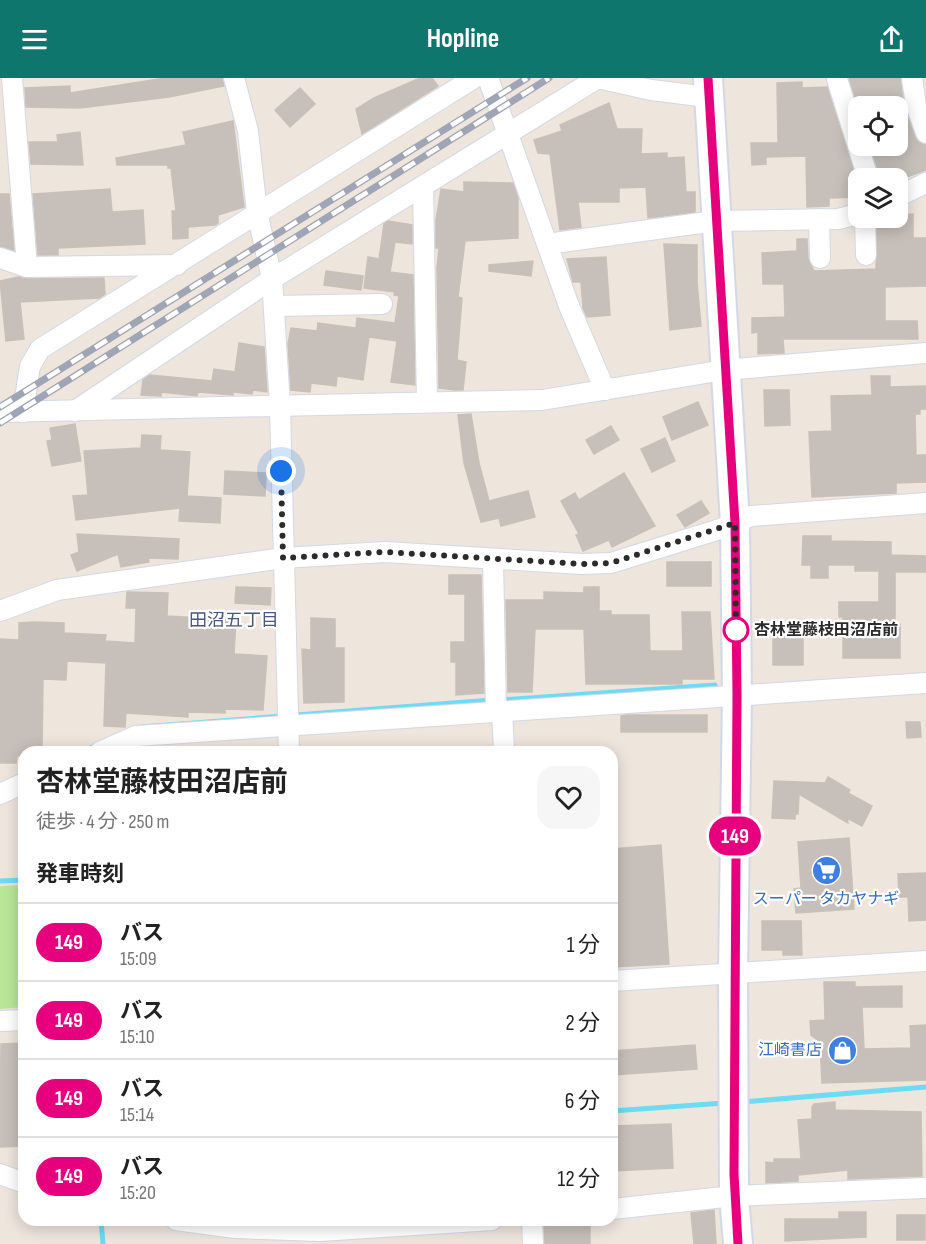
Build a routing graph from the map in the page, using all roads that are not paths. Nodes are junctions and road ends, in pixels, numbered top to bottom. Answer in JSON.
{"nodes":[{"id":1,"x":12,"y":78,"type":"edge"},
{"id":2,"x":234,"y":78,"type":"edge"},
{"id":3,"x":474,"y":78,"type":"edge"},
{"id":4,"x":488,"y":78,"type":"edge"},
{"id":5,"x":598,"y":78,"type":"edge"},
{"id":6,"x":912,"y":78,"type":"edge"},
{"id":7,"x":837,"y":79,"type":"edge"},
{"id":8,"x":708,"y":88,"type":"edge"},
{"id":9,"x":926,"y":133,"type":"edge"},
{"id":10,"x":509,"y":134,"type":"junction"},
{"id":11,"x":865,"y":168,"type":"edge"},
{"id":12,"x":926,"y":183,"type":"edge"},
{"id":13,"x":423,"y":186,"type":"junction"},
{"id":14,"x":908,"y":192,"type":"edge"},
{"id":15,"x":257,"y":212,"type":"junction"},
{"id":16,"x":848,"y":215,"type":"edge"},
{"id":17,"x":819,"y":219,"type":"junction"},
{"id":18,"x":716,"y":221,"type":"junction"},
{"id":19,"x":865,"y":228,"type":"edge"},
{"id":20,"x":547,"y":244,"type":"junction"},
{"id":21,"x":866,"y":255,"type":"dead end"},
{"id":22,"x":0,"y":258,"type":"edge"},
{"id":23,"x":820,"y":258,"type":"dead end"},
{"id":24,"x":177,"y":265,"type":"junction"},
{"id":25,"x":27,"y":267,"type":"junction"},
{"id":26,"x":272,"y":279,"type":"junction"},
{"id":27,"x":382,"y":304,"type":"dead end"},
{"id":28,"x":274,"y":306,"type":"junction"},
{"id":29,"x":926,"y":353,"type":"edge"},
{"id":30,"x":724,"y":370,"type":"junction"},
{"id":31,"x":605,"y":390,"type":"junction"},
{"id":32,"x":427,"y":402,"type":"junction"},
{"id":33,"x":280,"y":406,"type":"junction"},
{"id":34,"x":75,"y":411,"type":"junction"},
{"id":35,"x":0,"y":412,"type":"edge"},
{"id":36,"x":23,"y":412,"type":"junction"},
{"id":37,"x":926,"y":503,"type":"edge"},
{"id":38,"x":735,"y":523,"type":"junction"},
{"id":39,"x":283,"y":558,"type":"junction"},
{"id":40,"x":493,"y":559,"type":"junction"},
{"id":41,"x":0,"y":612,"type":"edge"},
{"id":42,"x":926,"y":683,"type":"edge"},
{"id":43,"x":737,"y":695,"type":"junction"},
{"id":44,"x":498,"y":704,"type":"junction"},
{"id":45,"x":287,"y":716,"type":"junction"},
{"id":46,"x":114,"y":746,"type":"edge"},
{"id":47,"x":289,"y":746,"type":"edge"},
{"id":48,"x":503,"y":746,"type":"edge"},
{"id":49,"x":18,"y":786,"type":"edge"},
{"id":50,"x":0,"y":794,"type":"edge"},
{"id":51,"x":926,"y":961,"type":"edge"},
{"id":52,"x":733,"y":973,"type":"junction"},
{"id":53,"x":618,"y":981,"type":"edge"},
{"id":54,"x":18,"y":1020,"type":"edge"},
{"id":55,"x":0,"y":1021,"type":"edge"},
{"id":56,"x":0,"y":1174,"type":"edge"},
{"id":57,"x":18,"y":1181,"type":"edge"},
{"id":58,"x":926,"y":1188,"type":"edge"},
{"id":59,"x":734,"y":1196,"type":"junction"},
{"id":60,"x":618,"y":1208,"type":"edge"},
{"id":61,"x":220,"y":1226,"type":"edge"},
{"id":62,"x":398,"y":1226,"type":"edge"},
{"id":63,"x":532,"y":1226,"type":"edge"},
{"id":64,"x":320,"y":1231,"type":"edge"},
{"id":65,"x":533,"y":1244,"type":"edge"},
{"id":66,"x":738,"y":1244,"type":"edge"}],
"edges":[{"from":1,"to":25,"type":"street"},
{"from":2,"to":15,"type":"street"},
{"from":3,"to":15,"type":"street"},
{"from":4,"to":10,"type":"street"},
{"from":5,"to":8,"type":"street"},
{"from":5,"to":10,"type":"street"},
{"from":6,"to":9,"type":"street"},
{"from":7,"to":11,"type":"street"},
{"from":8,"to":18,"type":"street"},
{"from":10,"to":13,"type":"street"},
{"from":10,"to":20,"type":"street"},
{"from":12,"to":14,"type":"street"},
{"from":13,"to":26,"type":"street"},
{"from":13,"to":32,"type":"street"},
{"from":15,"to":24,"type":"street"},
{"from":15,"to":26,"type":"street"},
{"from":16,"to":17,"type":"street"},
{"from":17,"to":18,"type":"street"},
{"from":17,"to":23,"type":"street"},
{"from":18,"to":20,"type":"street"},
{"from":18,"to":30,"type":"street"},
{"from":19,"to":21,"type":"street"},
{"from":20,"to":31,"type":"street"},
{"from":22,"to":25,"type":"street"},
{"from":24,"to":25,"type":"street"},
{"from":24,"to":36,"type":"street"},
{"from":26,"to":28,"type":"street"},
{"from":26,"to":34,"type":"street"},
{"from":27,"to":28,"type":"street"},
{"from":28,"to":33,"type":"street"},
{"from":29,"to":30,"type":"street"},
{"from":30,"to":31,"type":"street"},
{"from":30,"to":38,"type":"street"},
{"from":31,"to":32,"type":"street"},
{"from":32,"to":33,"type":"street"},
{"from":33,"to":34,"type":"street"},
{"from":33,"to":39,"type":"street"},
{"from":34,"to":36,"type":"street"},
{"from":35,"to":36,"type":"street"},
{"from":37,"to":38,"type":"street"},
{"from":38,"to":40,"type":"street"},
{"from":38,"to":43,"type":"street"},
{"from":39,"to":40,"type":"street"},
{"from":39,"to":41,"type":"street"},
{"from":39,"to":45,"type":"street"},
{"from":40,"to":44,"type":"street"},
{"from":42,"to":43,"type":"street"},
{"from":43,"to":44,"type":"street"},
{"from":43,"to":52,"type":"street"},
{"from":44,"to":45,"type":"street"},
{"from":44,"to":48,"type":"street"},
{"from":45,"to":46,"type":"street"},
{"from":45,"to":47,"type":"street"},
{"from":49,"to":50,"type":"street"},
{"from":51,"to":52,"type":"street"},
{"from":52,"to":53,"type":"street"},
{"from":52,"to":59,"type":"street"},
{"from":54,"to":55,"type":"street"},
{"from":56,"to":57,"type":"street"},
{"from":58,"to":59,"type":"street"},
{"from":59,"to":60,"type":"street"},
{"from":59,"to":66,"type":"street"},
{"from":61,"to":64,"type":"street"},
{"from":62,"to":64,"type":"street"},
{"from":63,"to":65,"type":"street"}]}
